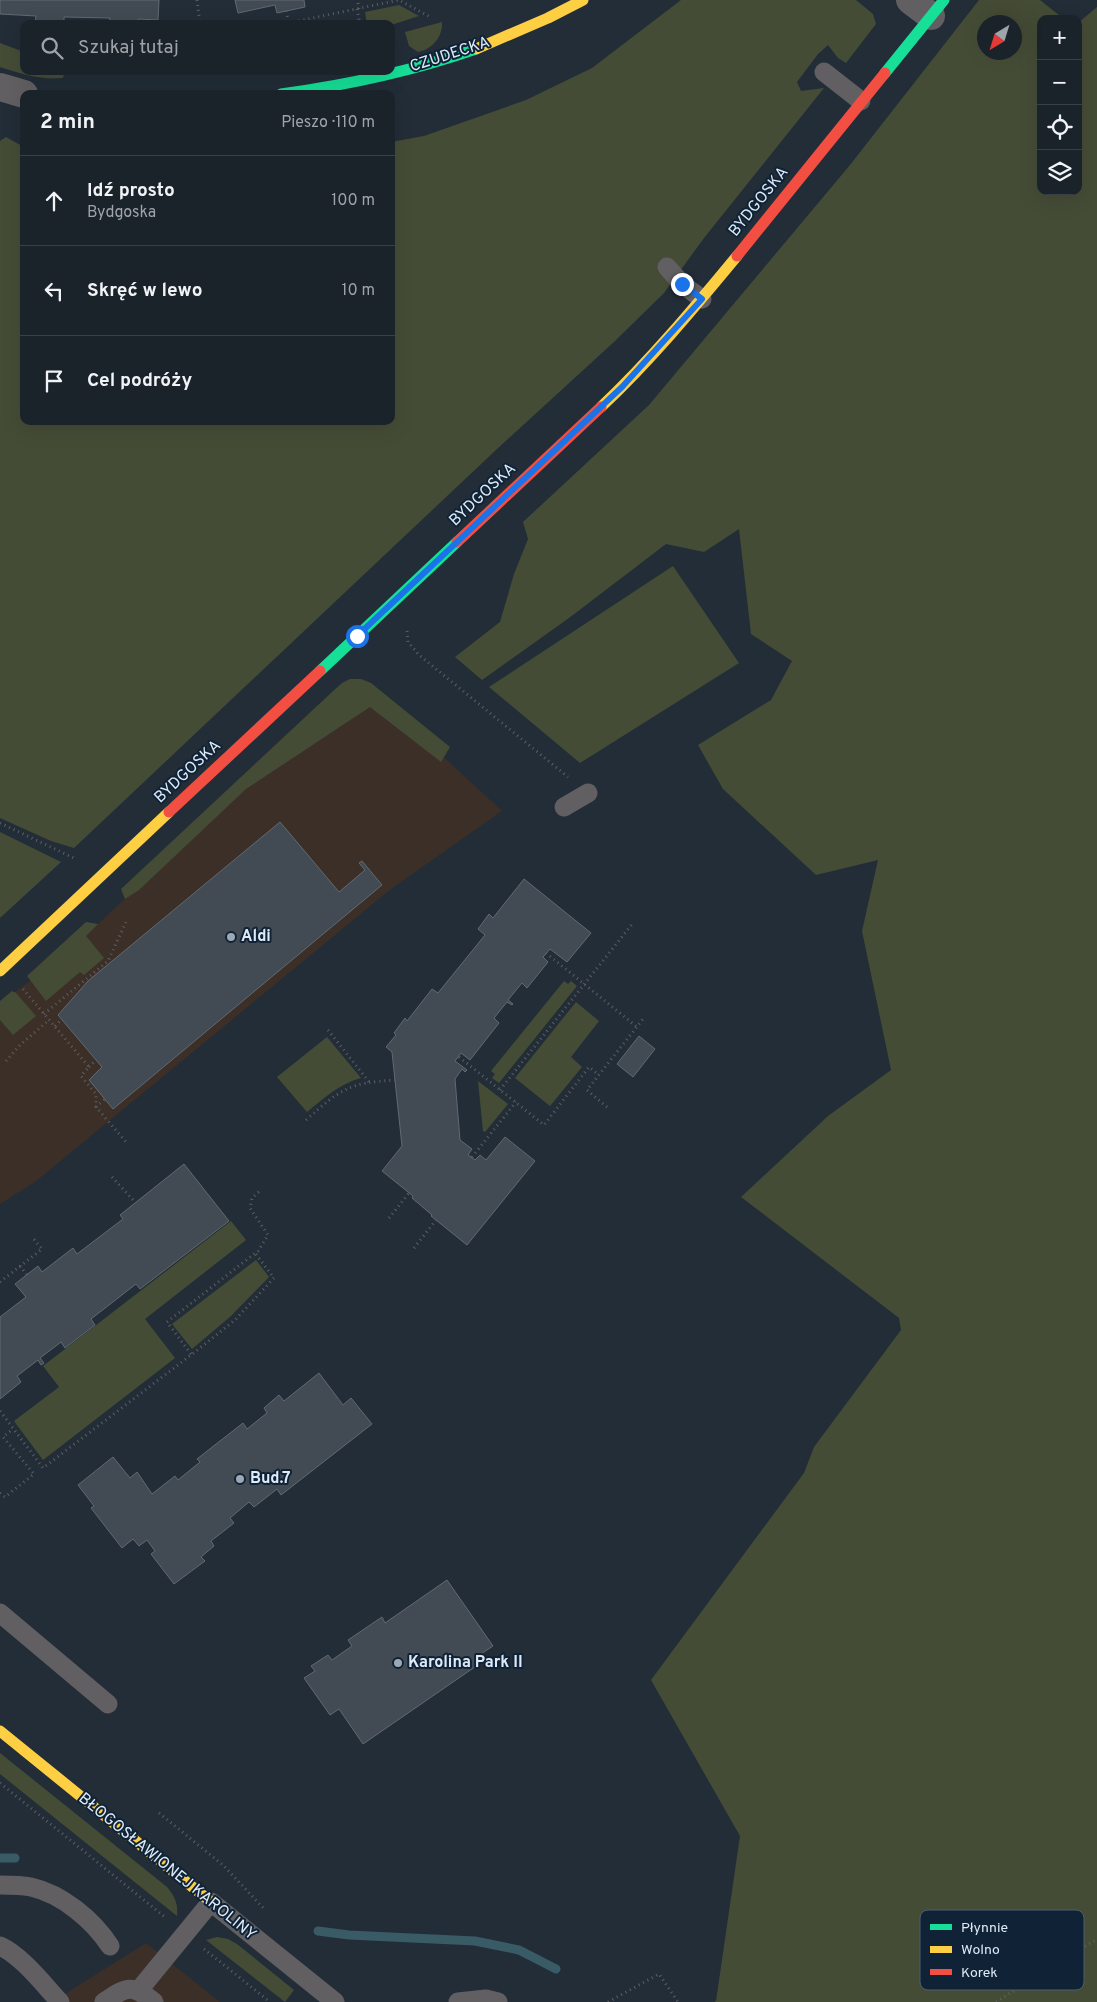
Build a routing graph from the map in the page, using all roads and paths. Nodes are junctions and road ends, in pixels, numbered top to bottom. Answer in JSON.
{"nodes":[{"id":1,"x":197,"y":0,"type":"edge"},
{"id":2,"x":583,"y":0,"type":"edge"},
{"id":3,"x":358,"y":3,"type":"dead end"},
{"id":4,"x":928,"y":5,"type":"edge"},
{"id":5,"x":358,"y":9,"type":"junction"},
{"id":6,"x":286,"y":11,"type":"dead end"},
{"id":7,"x":432,"y":18,"type":"dead end"},
{"id":8,"x":200,"y":20,"type":"edge"},
{"id":9,"x":288,"y":20,"type":"edge"},
{"id":10,"x":304,"y":20,"type":"edge"},
{"id":11,"x":359,"y":20,"type":"edge"},
{"id":12,"x":395,"y":72,"type":"edge"},
{"id":13,"x":824,"y":72,"type":"dead end"},
{"id":14,"x":384,"y":75,"type":"edge"},
{"id":15,"x":0,"y":87,"type":"edge"},
{"id":16,"x":304,"y":90,"type":"edge"},
{"id":17,"x":20,"y":93,"type":"edge"},
{"id":18,"x":861,"y":101,"type":"junction"},
{"id":19,"x":667,"y":267,"type":"dead end"},
{"id":20,"x":702,"y":299,"type":"junction"},
{"id":21,"x":409,"y":626,"type":"dead end"},
{"id":22,"x":588,"y":793,"type":"joint"},
{"id":23,"x":564,"y":807,"type":"dead end"},
{"id":24,"x":0,"y":823,"type":"edge"},
{"id":25,"x":71,"y":866,"type":"dead end"},
{"id":26,"x":126,"y":922,"type":"dead end"},
{"id":27,"x":633,"y":923,"type":"dead end"},
{"id":28,"x":546,"y":953,"type":"dead end"},
{"id":29,"x":0,"y":971,"type":"edge"},
{"id":30,"x":585,"y":985,"type":"junction"},
{"id":31,"x":21,"y":986,"type":"dead end"},
{"id":32,"x":69,"y":993,"type":"junction"},
{"id":33,"x":73,"y":998,"type":"dead end"},
{"id":34,"x":44,"y":1014,"type":"junction"},
{"id":35,"x":62,"y":1019,"type":"dead end"},
{"id":36,"x":643,"y":1019,"type":"dead end"},
{"id":37,"x":50,"y":1020,"type":"junction"},
{"id":38,"x":55,"y":1026,"type":"junction"},
{"id":39,"x":637,"y":1027,"type":"junction"},
{"id":40,"x":328,"y":1030,"type":"dead end"},
{"id":41,"x":459,"y":1056,"type":"dead end"},
{"id":42,"x":96,"y":1060,"type":"dead end"},
{"id":43,"x":6,"y":1061,"type":"dead end"},
{"id":44,"x":89,"y":1067,"type":"junction"},
{"id":45,"x":599,"y":1075,"type":"junction"},
{"id":46,"x":395,"y":1080,"type":"dead end"},
{"id":47,"x":369,"y":1082,"type":"junction"},
{"id":48,"x":500,"y":1090,"type":"junction"},
{"id":49,"x":104,"y":1099,"type":"dead end"},
{"id":50,"x":516,"y":1102,"type":"junction"},
{"id":51,"x":96,"y":1106,"type":"junction"},
{"id":52,"x":607,"y":1107,"type":"dead end"},
{"id":53,"x":306,"y":1120,"type":"dead end"},
{"id":54,"x":126,"y":1142,"type":"dead end"},
{"id":55,"x":472,"y":1158,"type":"dead end"},
{"id":56,"x":112,"y":1177,"type":"dead end"},
{"id":57,"x":261,"y":1190,"type":"dead end"},
{"id":58,"x":410,"y":1193,"type":"dead end"},
{"id":59,"x":135,"y":1202,"type":"dead end"},
{"id":60,"x":389,"y":1218,"type":"dead end"},
{"id":61,"x":436,"y":1220,"type":"dead end"},
{"id":62,"x":32,"y":1237,"type":"dead end"},
{"id":63,"x":414,"y":1248,"type":"dead end"},
{"id":64,"x":255,"y":1253,"type":"junction"},
{"id":65,"x":20,"y":1266,"type":"junction"},
{"id":66,"x":27,"y":1275,"type":"dead end"},
{"id":67,"x":0,"y":1282,"type":"edge"},
{"id":68,"x":191,"y":1354,"type":"junction"},
{"id":69,"x":0,"y":1411,"type":"edge"},
{"id":70,"x":13,"y":1429,"type":"junction"},
{"id":71,"x":0,"y":1493,"type":"edge"},
{"id":72,"x":0,"y":1613,"type":"edge"},
{"id":73,"x":108,"y":1704,"type":"dead end"},
{"id":74,"x":0,"y":1731,"type":"edge"},
{"id":75,"x":0,"y":1783,"type":"edge"},
{"id":76,"x":159,"y":1814,"type":"dead end"},
{"id":77,"x":0,"y":1885,"type":"edge"},
{"id":78,"x":211,"y":1902,"type":"junction"},
{"id":79,"x":270,"y":1916,"type":"dead end"},
{"id":80,"x":186,"y":1934,"type":"junction"},
{"id":81,"x":1097,"y":1939,"type":"edge"},
{"id":82,"x":0,"y":1946,"type":"edge"},
{"id":83,"x":110,"y":1946,"type":"dead end"},
{"id":84,"x":1084,"y":1947,"type":"edge"},
{"id":85,"x":1015,"y":1990,"type":"edge"},
{"id":86,"x":147,"y":1996,"type":"edge"},
{"id":87,"x":60,"y":2002,"type":"edge"},
{"id":88,"x":104,"y":2002,"type":"edge"},
{"id":89,"x":270,"y":2002,"type":"edge"},
{"id":90,"x":335,"y":2002,"type":"edge"},
{"id":91,"x":458,"y":2002,"type":"edge"},
{"id":92,"x":498,"y":2002,"type":"edge"},
{"id":93,"x":608,"y":2002,"type":"edge"},
{"id":94,"x":678,"y":2002,"type":"edge"},
{"id":95,"x":996,"y":2002,"type":"edge"}],
"edges":[{"from":1,"to":8,"type":"path"},
{"from":2,"to":12,"type":"street","name":"CZUDECKA"},
{"from":3,"to":5,"type":"path"},
{"from":4,"to":18,"type":"street","name":"BYDGOSKA"},
{"from":5,"to":7,"type":"path"},
{"from":5,"to":10,"type":"path"},
{"from":5,"to":11,"type":"path"},
{"from":6,"to":9,"type":"path"},
{"from":13,"to":18,"type":"lane"},
{"from":14,"to":16,"type":"street","name":"CZUDECKA"},
{"from":15,"to":17,"type":"street"},
{"from":18,"to":20,"type":"street","name":"BYDGOSKA"},
{"from":19,"to":20,"type":"lane"},
{"from":20,"to":29,"type":"street","name":"BYDGOSKA"},
{"from":21,"to":22,"type":"path"},
{"from":22,"to":23,"type":"lane"},
{"from":24,"to":25,"type":"path"},
{"from":26,"to":32,"type":"path"},
{"from":27,"to":30,"type":"path"},
{"from":28,"to":30,"type":"path"},
{"from":30,"to":39,"type":"path"},
{"from":30,"to":48,"type":"path"},
{"from":31,"to":34,"type":"path"},
{"from":32,"to":33,"type":"path"},
{"from":32,"to":34,"type":"path"},
{"from":34,"to":37,"type":"path"},
{"from":35,"to":38,"type":"path"},
{"from":36,"to":39,"type":"path"},
{"from":37,"to":38,"type":"path"},
{"from":37,"to":43,"type":"path"},
{"from":38,"to":44,"type":"path"},
{"from":39,"to":45,"type":"path"},
{"from":40,"to":47,"type":"path"},
{"from":41,"to":48,"type":"path"},
{"from":42,"to":44,"type":"path"},
{"from":44,"to":51,"type":"path"},
{"from":45,"to":50,"type":"path"},
{"from":45,"to":52,"type":"path"},
{"from":46,"to":47,"type":"path"},
{"from":47,"to":53,"type":"path"},
{"from":48,"to":50,"type":"path"},
{"from":49,"to":51,"type":"path"},
{"from":50,"to":55,"type":"path"},
{"from":51,"to":54,"type":"path"},
{"from":56,"to":59,"type":"path"},
{"from":57,"to":64,"type":"path"},
{"from":58,"to":60,"type":"path"},
{"from":61,"to":63,"type":"path"},
{"from":62,"to":65,"type":"path"},
{"from":64,"to":68,"type":"path"},
{"from":64,"to":68,"type":"path"},
{"from":65,"to":66,"type":"path"},
{"from":65,"to":67,"type":"path"},
{"from":68,"to":70,"type":"path"},
{"from":69,"to":70,"type":"path"},
{"from":70,"to":71,"type":"path"},
{"from":72,"to":73,"type":"lane"},
{"from":74,"to":78,"type":"street","name":"BŁOGOSŁAWIONEJ KAROLINY"},
{"from":75,"to":80,"type":"path"},
{"from":76,"to":79,"type":"path"},
{"from":77,"to":83,"type":"lane"},
{"from":78,"to":80,"type":"lane"},
{"from":78,"to":90,"type":"lane","name":"BŁOGOSŁAWIONEJ KAROLINY"},
{"from":80,"to":86,"type":"lane"},
{"from":80,"to":89,"type":"path"},
{"from":81,"to":84,"type":"path"},
{"from":82,"to":87,"type":"lane"},
{"from":85,"to":95,"type":"path"},
{"from":86,"to":88,"type":"lane"},
{"from":91,"to":92,"type":"lane"},
{"from":93,"to":94,"type":"path"}]}
